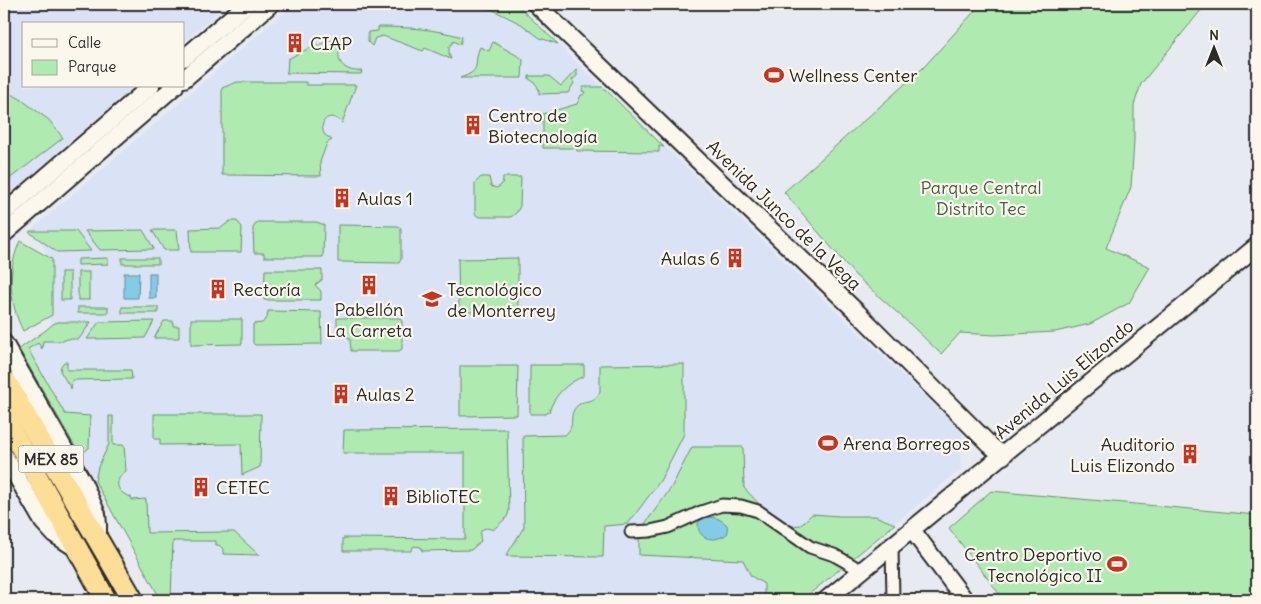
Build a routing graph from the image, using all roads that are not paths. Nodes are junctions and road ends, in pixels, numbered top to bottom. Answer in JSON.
{"nodes":[{"id":1,"x":247,"y":4,"type":"edge"},
{"id":2,"x":271,"y":4,"type":"edge"},
{"id":3,"x":536,"y":4,"type":"edge"},
{"id":4,"x":550,"y":4,"type":"edge"},
{"id":5,"x":185,"y":57,"type":"edge"},
{"id":6,"x":185,"y":78,"type":"edge"},
{"id":7,"x":149,"y":88,"type":"edge"},
{"id":8,"x":173,"y":88,"type":"edge"},
{"id":9,"x":4,"y":214,"type":"edge"},
{"id":10,"x":4,"y":234,"type":"edge"},
{"id":11,"x":1257,"y":246,"type":"edge"},
{"id":12,"x":4,"y":343,"type":"edge"},
{"id":13,"x":4,"y":378,"type":"edge"},
{"id":14,"x":4,"y":417,"type":"edge"},
{"id":15,"x":1006,"y":453,"type":"junction"},
{"id":16,"x":4,"y":454,"type":"edge"},
{"id":17,"x":912,"y":530,"type":"junction"},
{"id":18,"x":631,"y":532,"type":"dead end"},
{"id":19,"x":98,"y":540,"type":"junction"},
{"id":20,"x":892,"y":547,"type":"junction"},
{"id":21,"x":77,"y":549,"type":"junction"},
{"id":22,"x":862,"y":571,"type":"junction"},
{"id":23,"x":106,"y":600,"type":"edge"},
{"id":24,"x":133,"y":600,"type":"edge"},
{"id":25,"x":826,"y":600,"type":"edge"},
{"id":26,"x":893,"y":600,"type":"edge"},
{"id":27,"x":965,"y":600,"type":"edge"}],
"edges":[{"from":1,"to":5,"type":"street"},
{"from":2,"to":6,"type":"street"},
{"from":3,"to":15,"type":"street","name":"Avenida Junco de la Vega"},
{"from":4,"to":15,"type":"street","name":"Avenida Junco de la Vega"},
{"from":7,"to":9,"type":"street"},
{"from":8,"to":10,"type":"street"},
{"from":11,"to":15,"type":"street","name":"Avenida Luis Elizondo"},
{"from":12,"to":19,"type":"street"},
{"from":13,"to":19,"type":"highway","number":"MEX 85"},
{"from":14,"to":21,"type":"highway","number":"MEX 85"},
{"from":15,"to":17,"type":"street","name":"Avenida Luis Elizondo"},
{"from":16,"to":21,"type":"street"},
{"from":17,"to":20,"type":"street","name":"Avenida Luis Elizondo"},
{"from":17,"to":27,"type":"street"},
{"from":18,"to":22,"type":"street"},
{"from":19,"to":24,"type":"highway","number":"MEX 85"},
{"from":20,"to":22,"type":"street","name":"Avenida Luis Elizondo"},
{"from":20,"to":26,"type":"street"},
{"from":21,"to":23,"type":"highway","number":"MEX 85"},
{"from":22,"to":25,"type":"street","name":"Avenida Luis Elizondo"}]}
